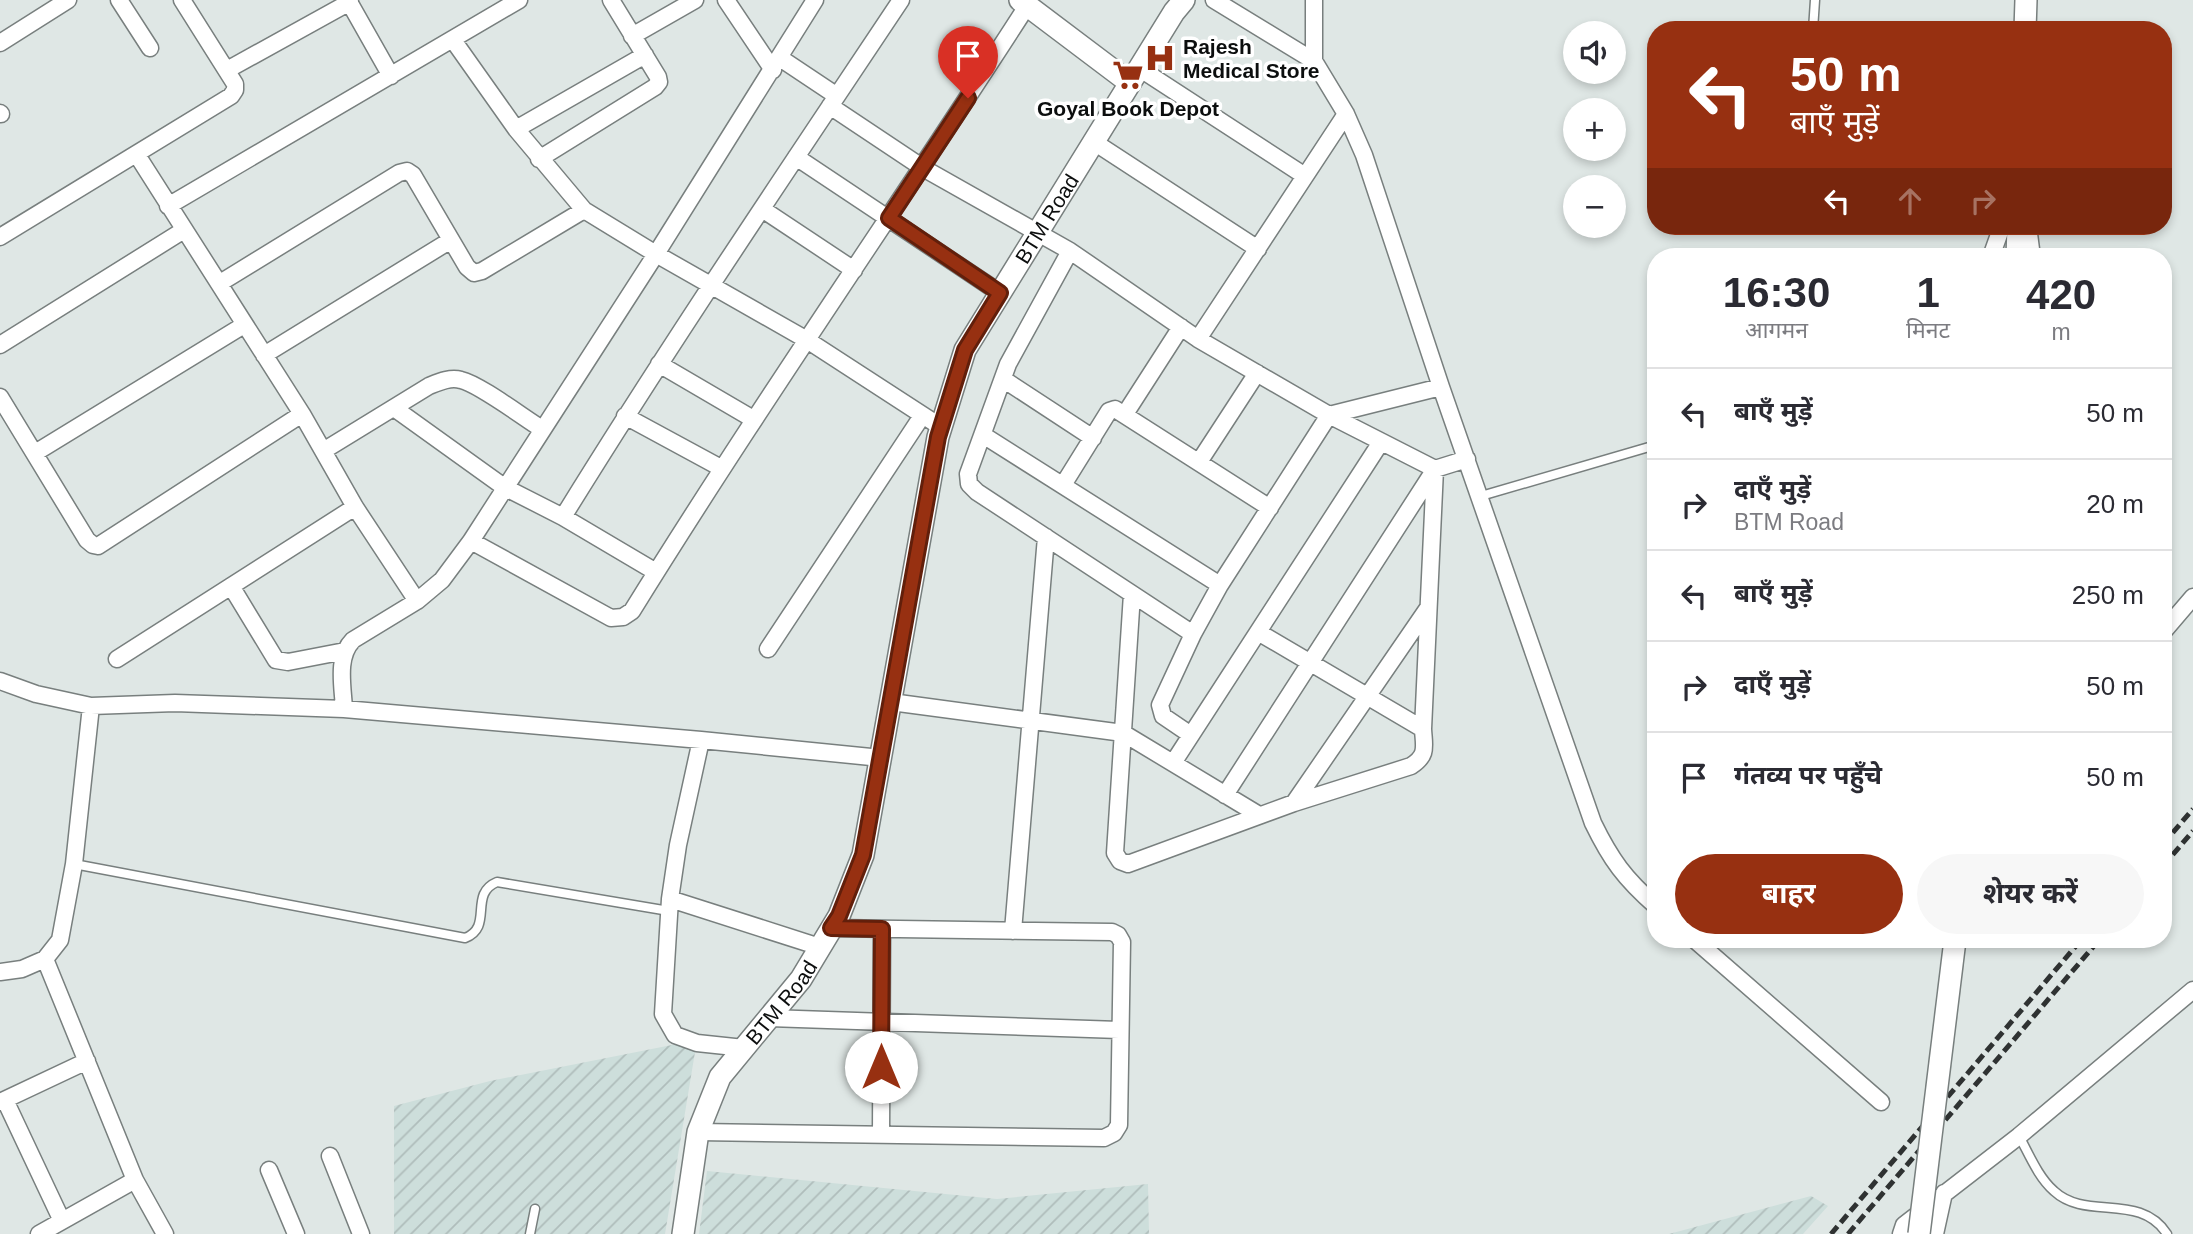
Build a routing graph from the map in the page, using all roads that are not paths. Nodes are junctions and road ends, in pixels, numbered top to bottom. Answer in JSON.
{"nodes":[{"id":1,"x":68,"y":0,"type":"edge"},
{"id":2,"x":119,"y":0,"type":"edge"},
{"id":3,"x":182,"y":0,"type":"edge"},
{"id":4,"x":519,"y":0,"type":"edge"},
{"id":5,"x":611,"y":0,"type":"edge"},
{"id":6,"x":695,"y":0,"type":"edge"},
{"id":7,"x":726,"y":0,"type":"edge"},
{"id":8,"x":815,"y":0,"type":"edge"},
{"id":9,"x":901,"y":0,"type":"edge"},
{"id":10,"x":1184,"y":0,"type":"edge"},
{"id":11,"x":1214,"y":0,"type":"edge"},
{"id":12,"x":1314,"y":0,"type":"edge"},
{"id":13,"x":1815,"y":0,"type":"edge"},
{"id":14,"x":2026,"y":0,"type":"edge"},
{"id":15,"x":349,"y":1,"type":"edge"},
{"id":16,"x":1024,"y":3,"type":"edge"},
{"id":17,"x":1814,"y":21,"type":"edge"},
{"id":18,"x":2025,"y":21,"type":"edge"},
{"id":19,"x":632,"y":36,"type":"junction"},
{"id":20,"x":453,"y":40,"type":"junction"},
{"id":21,"x":0,"y":43,"type":"edge"},
{"id":22,"x":150,"y":48,"type":"dead end"},
{"id":23,"x":645,"y":55,"type":"junction"},
{"id":24,"x":1314,"y":61,"type":"junction"},
{"id":25,"x":776,"y":64,"type":"junction"},
{"id":26,"x":227,"y":70,"type":"junction"},
{"id":27,"x":391,"y":76,"type":"junction"},
{"id":28,"x":1134,"y":76,"type":"junction"},
{"id":29,"x":834,"y":101,"type":"junction"},
{"id":30,"x":1346,"y":114,"type":"junction"},
{"id":31,"x":516,"y":129,"type":"junction"},
{"id":32,"x":1094,"y":142,"type":"junction"},
{"id":33,"x":137,"y":155,"type":"junction"},
{"id":34,"x":796,"y":157,"type":"junction"},
{"id":35,"x":539,"y":159,"type":"junction"},
{"id":36,"x":923,"y":168,"type":"junction"},
{"id":37,"x":1305,"y":176,"type":"junction"},
{"id":38,"x":168,"y":206,"type":"junction"},
{"id":39,"x":584,"y":209,"type":"junction"},
{"id":40,"x":762,"y":209,"type":"junction"},
{"id":41,"x":889,"y":218,"type":"junction"},
{"id":42,"x":184,"y":230,"type":"junction"},
{"id":43,"x":1037,"y":233,"type":"junction"},
{"id":44,"x":0,"y":237,"type":"edge"},
{"id":45,"x":451,"y":240,"type":"junction"},
{"id":46,"x":1258,"y":249,"type":"junction"},
{"id":47,"x":1070,"y":251,"type":"junction"},
{"id":48,"x":656,"y":254,"type":"junction"},
{"id":49,"x":854,"y":270,"type":"junction"},
{"id":50,"x":220,"y":283,"type":"junction"},
{"id":51,"x":711,"y":284,"type":"junction"},
{"id":52,"x":1000,"y":293,"type":"junction"},
{"id":53,"x":244,"y":325,"type":"junction"},
{"id":54,"x":1181,"y":327,"type":"junction"},
{"id":55,"x":1199,"y":339,"type":"junction"},
{"id":56,"x":807,"y":340,"type":"junction"},
{"id":57,"x":0,"y":345,"type":"edge"},
{"id":58,"x":264,"y":355,"type":"junction"},
{"id":59,"x":659,"y":364,"type":"junction"},
{"id":60,"x":1257,"y":373,"type":"junction"},
{"id":61,"x":1003,"y":379,"type":"junction"},
{"id":62,"x":1441,"y":387,"type":"junction"},
{"id":63,"x":0,"y":397,"type":"edge"},
{"id":64,"x":394,"y":408,"type":"junction"},
{"id":65,"x":302,"y":414,"type":"junction"},
{"id":66,"x":1125,"y":414,"type":"junction"},
{"id":67,"x":922,"y":415,"type":"junction"},
{"id":68,"x":1329,"y":415,"type":"junction"},
{"id":69,"x":625,"y":416,"type":"junction"},
{"id":70,"x":754,"y":419,"type":"junction"},
{"id":71,"x":941,"y":427,"type":"junction"},
{"id":72,"x":542,"y":429,"type":"junction"},
{"id":73,"x":984,"y":435,"type":"junction"},
{"id":74,"x":1093,"y":438,"type":"junction"},
{"id":75,"x":1381,"y":442,"type":"junction"},
{"id":76,"x":1647,"y":448,"type":"edge"},
{"id":77,"x":323,"y":451,"type":"junction"},
{"id":78,"x":35,"y":453,"type":"junction"},
{"id":79,"x":1467,"y":458,"type":"junction"},
{"id":80,"x":1199,"y":462,"type":"junction"},
{"id":81,"x":721,"y":468,"type":"junction"},
{"id":82,"x":1435,"y":469,"type":"junction"},
{"id":83,"x":1063,"y":485,"type":"junction"},
{"id":84,"x":504,"y":487,"type":"junction"},
{"id":85,"x":1481,"y":496,"type":"junction"},
{"id":86,"x":355,"y":507,"type":"junction"},
{"id":87,"x":1270,"y":508,"type":"junction"},
{"id":88,"x":563,"y":517,"type":"junction"},
{"id":89,"x":1045,"y":537,"type":"junction"},
{"id":90,"x":471,"y":541,"type":"junction"},
{"id":91,"x":656,"y":572,"type":"junction"},
{"id":92,"x":1220,"y":585,"type":"junction"},
{"id":93,"x":231,"y":586,"type":"junction"},
{"id":94,"x":1132,"y":594,"type":"junction"},
{"id":95,"x":2193,"y":597,"type":"edge"},
{"id":96,"x":417,"y":601,"type":"junction"},
{"id":97,"x":1429,"y":607,"type":"junction"},
{"id":98,"x":2172,"y":622,"type":"edge"},
{"id":99,"x":1258,"y":632,"type":"junction"},
{"id":100,"x":1193,"y":634,"type":"junction"},
{"id":101,"x":768,"y":649,"type":"dead end"},
{"id":102,"x":345,"y":652,"type":"junction"},
{"id":103,"x":117,"y":659,"type":"dead end"},
{"id":104,"x":1310,"y":663,"type":"junction"},
{"id":105,"x":0,"y":681,"type":"edge"},
{"id":106,"x":1367,"y":696,"type":"junction"},
{"id":107,"x":891,"y":702,"type":"junction"},
{"id":108,"x":91,"y":706,"type":"junction"},
{"id":109,"x":344,"y":709,"type":"junction"},
{"id":110,"x":1030,"y":720,"type":"junction"},
{"id":111,"x":1423,"y":729,"type":"junction"},
{"id":112,"x":1123,"y":733,"type":"junction"},
{"id":113,"x":1191,"y":735,"type":"junction"},
{"id":114,"x":701,"y":740,"type":"junction"},
{"id":115,"x":881,"y":758,"type":"junction"},
{"id":116,"x":1173,"y":763,"type":"junction"},
{"id":117,"x":1225,"y":794,"type":"junction"},
{"id":118,"x":1294,"y":803,"type":"junction"},
{"id":119,"x":1259,"y":815,"type":"junction"},
{"id":120,"x":74,"y":863,"type":"junction"},
{"id":121,"x":1647,"y":898,"type":"edge"},
{"id":122,"x":669,"y":905,"type":"junction"},
{"id":123,"x":831,"y":928,"type":"junction"},
{"id":124,"x":882,"y":929,"type":"junction"},
{"id":125,"x":1013,"y":931,"type":"junction"},
{"id":126,"x":820,"y":947,"type":"junction"},
{"id":127,"x":1704,"y":948,"type":"edge"},
{"id":128,"x":1954,"y":948,"type":"edge"},
{"id":129,"x":45,"y":959,"type":"junction"},
{"id":130,"x":0,"y":972,"type":"edge"},
{"id":131,"x":2193,"y":990,"type":"edge"},
{"id":132,"x":769,"y":1018,"type":"junction"},
{"id":133,"x":881,"y":1021,"type":"junction"},
{"id":134,"x":1119,"y":1030,"type":"junction"},
{"id":135,"x":744,"y":1048,"type":"junction"},
{"id":136,"x":87,"y":1061,"type":"junction"},
{"id":137,"x":2,"y":1101,"type":"edge"},
{"id":138,"x":1881,"y":1102,"type":"dead end"},
{"id":139,"x":698,"y":1132,"type":"junction"},
{"id":140,"x":881,"y":1135,"type":"junction"},
{"id":141,"x":2019,"y":1136,"type":"junction"},
{"id":142,"x":330,"y":1156,"type":"dead end"},
{"id":143,"x":269,"y":1170,"type":"dead end"},
{"id":144,"x":135,"y":1180,"type":"junction"},
{"id":145,"x":1944,"y":1193,"type":"junction"},
{"id":146,"x":535,"y":1209,"type":"dead end"},
{"id":147,"x":62,"y":1221,"type":"junction"},
{"id":148,"x":39,"y":1234,"type":"edge"},
{"id":149,"x":165,"y":1234,"type":"edge"},
{"id":150,"x":296,"y":1234,"type":"edge"},
{"id":151,"x":361,"y":1234,"type":"edge"},
{"id":152,"x":530,"y":1234,"type":"edge"},
{"id":153,"x":683,"y":1234,"type":"edge"},
{"id":154,"x":1901,"y":1234,"type":"edge"},
{"id":155,"x":1919,"y":1234,"type":"edge"},
{"id":156,"x":1935,"y":1234,"type":"edge"},
{"id":157,"x":2167,"y":1234,"type":"edge"}],
"edges":[{"from":1,"to":21,"type":"street"},
{"from":2,"to":22,"type":"street"},
{"from":3,"to":26,"type":"street"},
{"from":4,"to":20,"type":"street"},
{"from":5,"to":19,"type":"street"},
{"from":6,"to":19,"type":"street"},
{"from":7,"to":25,"type":"street"},
{"from":8,"to":25,"type":"street"},
{"from":9,"to":29,"type":"street"},
{"from":10,"to":28,"type":"street","name":"BTM Road"},
{"from":11,"to":24,"type":"street"},
{"from":12,"to":24,"type":"street"},
{"from":13,"to":17,"type":"lane"},
{"from":14,"to":18,"type":"street"},
{"from":15,"to":26,"type":"street"},
{"from":15,"to":27,"type":"street"},
{"from":16,"to":28,"type":"street"},
{"from":16,"to":36,"type":"street"},
{"from":19,"to":23,"type":"street"},
{"from":20,"to":27,"type":"street"},
{"from":20,"to":31,"type":"street"},
{"from":23,"to":31,"type":"street"},
{"from":23,"to":35,"type":"street"},
{"from":24,"to":30,"type":"street"},
{"from":25,"to":29,"type":"street"},
{"from":25,"to":48,"type":"street"},
{"from":26,"to":33,"type":"street"},
{"from":27,"to":38,"type":"street"},
{"from":28,"to":32,"type":"street","name":"BTM Road"},
{"from":28,"to":37,"type":"street"},
{"from":29,"to":34,"type":"street"},
{"from":29,"to":36,"type":"street"},
{"from":30,"to":37,"type":"street"},
{"from":30,"to":62,"type":"street"},
{"from":31,"to":35,"type":"street"},
{"from":32,"to":43,"type":"street","name":"BTM Road"},
{"from":32,"to":46,"type":"street"},
{"from":33,"to":38,"type":"street"},
{"from":33,"to":44,"type":"street"},
{"from":34,"to":40,"type":"street"},
{"from":34,"to":41,"type":"street"},
{"from":35,"to":39,"type":"street"},
{"from":36,"to":41,"type":"street"},
{"from":36,"to":43,"type":"street"},
{"from":37,"to":46,"type":"street"},
{"from":38,"to":42,"type":"street"},
{"from":39,"to":45,"type":"street"},
{"from":39,"to":48,"type":"street"},
{"from":40,"to":49,"type":"street"},
{"from":40,"to":51,"type":"street"},
{"from":41,"to":49,"type":"street"},
{"from":41,"to":52,"type":"street"},
{"from":42,"to":50,"type":"street"},
{"from":42,"to":57,"type":"street"},
{"from":43,"to":47,"type":"street"},
{"from":43,"to":52,"type":"street","name":"BTM Road"},
{"from":45,"to":50,"type":"street"},
{"from":45,"to":58,"type":"street"},
{"from":46,"to":55,"type":"street"},
{"from":47,"to":54,"type":"street"},
{"from":47,"to":61,"type":"street"},
{"from":48,"to":51,"type":"street"},
{"from":48,"to":72,"type":"street"},
{"from":49,"to":56,"type":"street"},
{"from":50,"to":53,"type":"street"},
{"from":51,"to":56,"type":"street"},
{"from":51,"to":59,"type":"street"},
{"from":52,"to":71,"type":"street","name":"BTM Road"},
{"from":53,"to":58,"type":"street"},
{"from":53,"to":78,"type":"street"},
{"from":54,"to":55,"type":"street"},
{"from":54,"to":66,"type":"street"},
{"from":55,"to":60,"type":"street"},
{"from":56,"to":67,"type":"street"},
{"from":56,"to":70,"type":"street"},
{"from":58,"to":65,"type":"street"},
{"from":59,"to":69,"type":"street"},
{"from":59,"to":70,"type":"street"},
{"from":60,"to":68,"type":"street"},
{"from":60,"to":80,"type":"street"},
{"from":61,"to":73,"type":"street"},
{"from":61,"to":74,"type":"street"},
{"from":62,"to":68,"type":"street"},
{"from":62,"to":79,"type":"street"},
{"from":63,"to":78,"type":"street"},
{"from":64,"to":72,"type":"street"},
{"from":64,"to":77,"type":"street"},
{"from":64,"to":84,"type":"street"},
{"from":65,"to":77,"type":"street"},
{"from":65,"to":78,"type":"street"},
{"from":66,"to":74,"type":"street"},
{"from":66,"to":80,"type":"street"},
{"from":67,"to":71,"type":"street"},
{"from":67,"to":101,"type":"street"},
{"from":68,"to":75,"type":"street"},
{"from":68,"to":87,"type":"street"},
{"from":69,"to":81,"type":"street"},
{"from":69,"to":88,"type":"street"},
{"from":70,"to":81,"type":"street"},
{"from":71,"to":107,"type":"street","name":"BTM Road"},
{"from":72,"to":84,"type":"street"},
{"from":73,"to":83,"type":"street"},
{"from":73,"to":89,"type":"street"},
{"from":74,"to":83,"type":"street"},
{"from":75,"to":82,"type":"street"},
{"from":75,"to":99,"type":"street"},
{"from":76,"to":85,"type":"lane"},
{"from":77,"to":86,"type":"street"},
{"from":79,"to":82,"type":"street"},
{"from":79,"to":85,"type":"street"},
{"from":80,"to":87,"type":"street"},
{"from":81,"to":91,"type":"street"},
{"from":82,"to":97,"type":"street"},
{"from":82,"to":104,"type":"street"},
{"from":83,"to":92,"type":"street"},
{"from":84,"to":88,"type":"street"},
{"from":84,"to":90,"type":"street"},
{"from":85,"to":121,"type":"street"},
{"from":86,"to":93,"type":"street"},
{"from":86,"to":96,"type":"street"},
{"from":87,"to":92,"type":"street"},
{"from":88,"to":91,"type":"street"},
{"from":89,"to":94,"type":"street"},
{"from":89,"to":110,"type":"street"},
{"from":90,"to":91,"type":"street"},
{"from":90,"to":96,"type":"street"},
{"from":92,"to":100,"type":"street"},
{"from":93,"to":102,"type":"street"},
{"from":93,"to":103,"type":"street"},
{"from":94,"to":100,"type":"street"},
{"from":94,"to":112,"type":"street"},
{"from":95,"to":98,"type":"street"},
{"from":96,"to":102,"type":"street"},
{"from":97,"to":106,"type":"street"},
{"from":97,"to":111,"type":"street"},
{"from":99,"to":104,"type":"street"},
{"from":99,"to":113,"type":"street"},
{"from":100,"to":113,"type":"street"},
{"from":102,"to":109,"type":"street"},
{"from":104,"to":106,"type":"street"},
{"from":104,"to":117,"type":"street"},
{"from":105,"to":108,"type":"street"},
{"from":106,"to":111,"type":"street"},
{"from":106,"to":118,"type":"street"},
{"from":107,"to":110,"type":"street"},
{"from":107,"to":115,"type":"street","name":"BTM Road"},
{"from":108,"to":109,"type":"street"},
{"from":108,"to":120,"type":"street"},
{"from":109,"to":114,"type":"street"},
{"from":110,"to":112,"type":"street"},
{"from":110,"to":125,"type":"street"},
{"from":111,"to":118,"type":"street"},
{"from":112,"to":116,"type":"street"},
{"from":112,"to":119,"type":"street"},
{"from":113,"to":116,"type":"street"},
{"from":114,"to":115,"type":"street"},
{"from":114,"to":122,"type":"street"},
{"from":115,"to":123,"type":"street","name":"BTM Road"},
{"from":116,"to":117,"type":"street"},
{"from":117,"to":119,"type":"street"},
{"from":118,"to":119,"type":"street"},
{"from":120,"to":122,"type":"lane"},
{"from":120,"to":129,"type":"street"},
{"from":122,"to":126,"type":"street"},
{"from":122,"to":135,"type":"street"},
{"from":123,"to":124,"type":"street"},
{"from":123,"to":126,"type":"street","name":"BTM Road"},
{"from":124,"to":125,"type":"street"},
{"from":124,"to":133,"type":"street"},
{"from":125,"to":134,"type":"street"},
{"from":126,"to":132,"type":"street","name":"BTM Road"},
{"from":127,"to":138,"type":"street"},
{"from":128,"to":155,"type":"street","bridge":true},
{"from":129,"to":130,"type":"street"},
{"from":129,"to":136,"type":"street"},
{"from":131,"to":141,"type":"street"},
{"from":132,"to":133,"type":"street"},
{"from":132,"to":135,"type":"street","name":"BTM Road"},
{"from":133,"to":134,"type":"street"},
{"from":133,"to":140,"type":"street"},
{"from":134,"to":140,"type":"street"},
{"from":135,"to":139,"type":"street","name":"BTM Road"},
{"from":136,"to":137,"type":"street"},
{"from":136,"to":144,"type":"street"},
{"from":137,"to":147,"type":"street"},
{"from":139,"to":140,"type":"street"},
{"from":139,"to":153,"type":"street","name":"BTM Road"},
{"from":141,"to":145,"type":"street"},
{"from":141,"to":157,"type":"lane"},
{"from":142,"to":151,"type":"street"},
{"from":143,"to":150,"type":"street"},
{"from":144,"to":147,"type":"street"},
{"from":144,"to":149,"type":"street"},
{"from":145,"to":154,"type":"street"},
{"from":145,"to":156,"type":"street"},
{"from":146,"to":152,"type":"lane"},
{"from":147,"to":148,"type":"street"}]}
